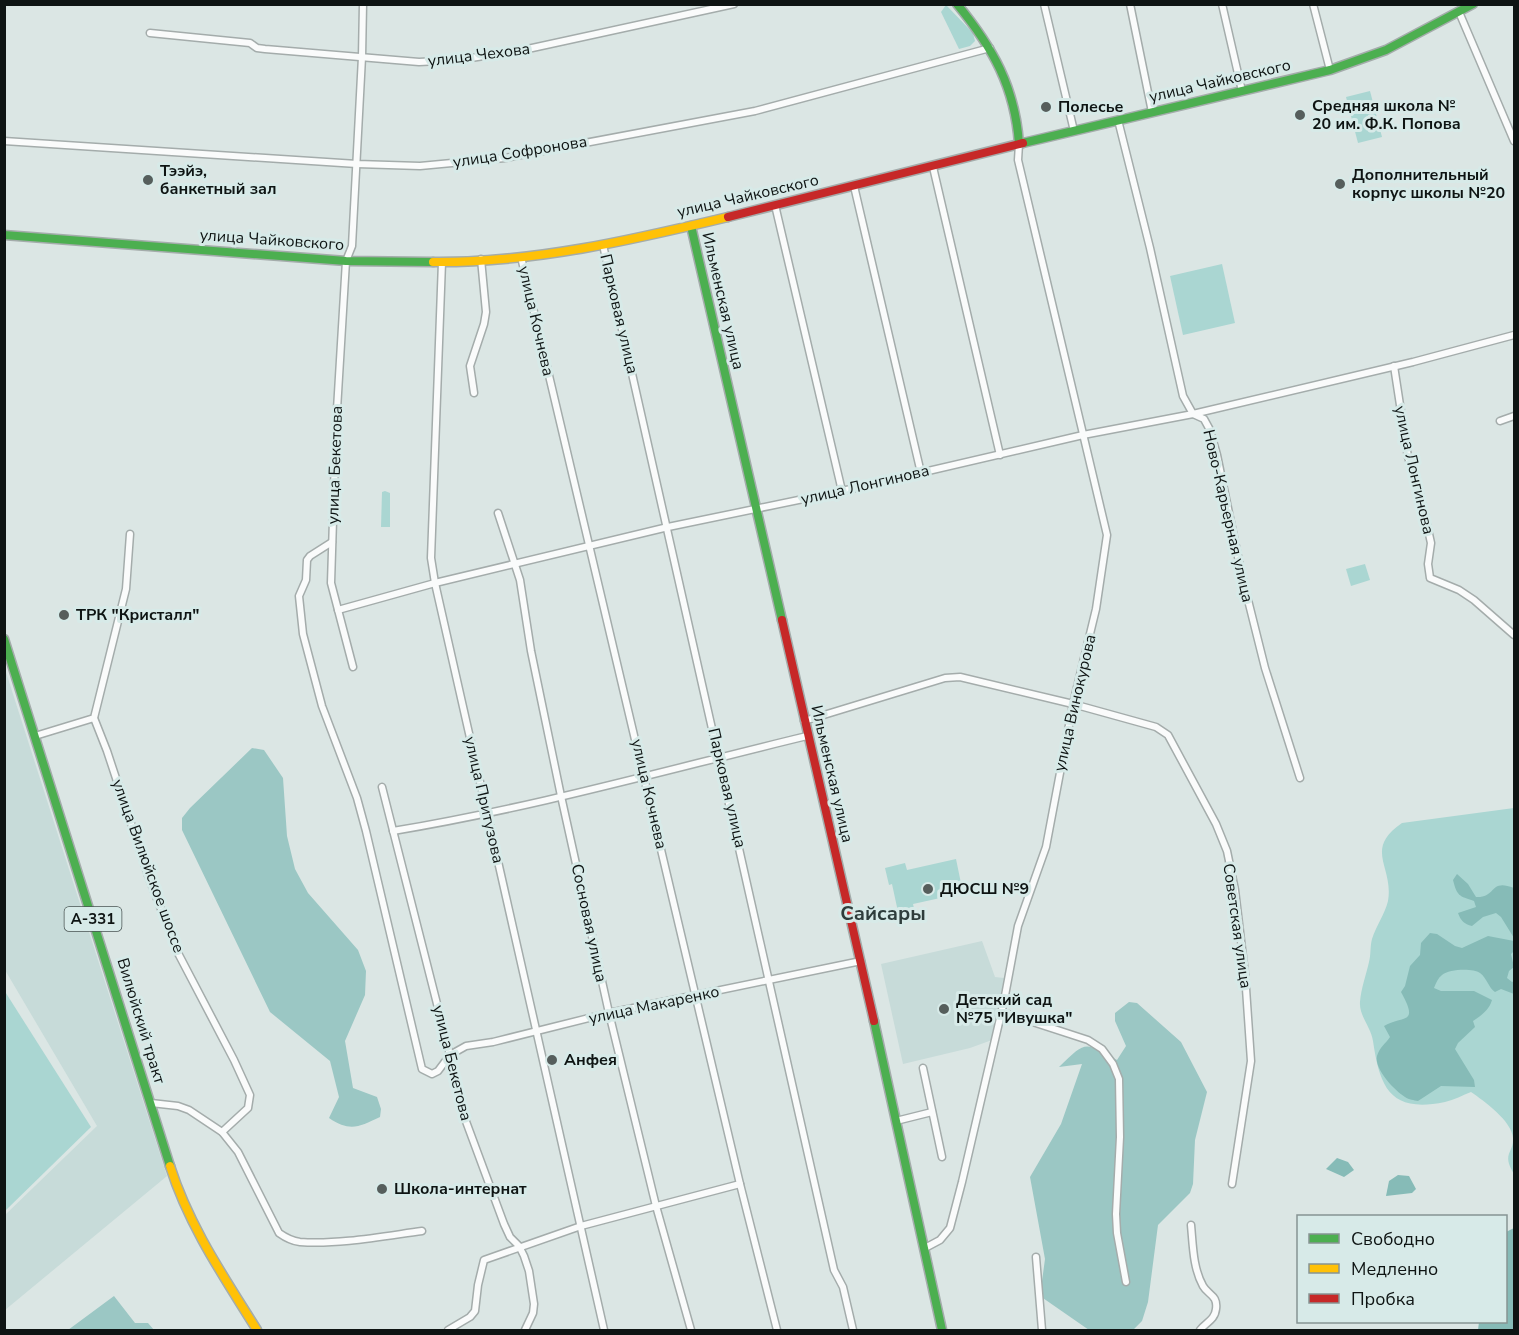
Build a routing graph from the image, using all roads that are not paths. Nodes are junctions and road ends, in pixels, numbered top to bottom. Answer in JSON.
{"nodes":[{"id":1,"x":363,"y":4,"type":"edge"},
{"id":2,"x":734,"y":4,"type":"edge"},
{"id":3,"x":957,"y":4,"type":"edge"},
{"id":4,"x":1044,"y":4,"type":"edge"},
{"id":5,"x":1130,"y":4,"type":"edge"},
{"id":6,"x":1222,"y":4,"type":"edge"},
{"id":7,"x":1313,"y":4,"type":"edge"},
{"id":8,"x":1473,"y":4,"type":"edge"},
{"id":9,"x":1459,"y":12,"type":"junction"},
{"id":10,"x":150,"y":33,"type":"dead end"},
{"id":11,"x":990,"y":48,"type":"junction"},
{"id":12,"x":362,"y":57,"type":"junction"},
{"id":13,"x":1330,"y":70,"type":"junction"},
{"id":14,"x":1242,"y":92,"type":"junction"},
{"id":15,"x":1152,"y":112,"type":"junction"},
{"id":16,"x":1118,"y":120,"type":"junction"},
{"id":17,"x":1074,"y":131,"type":"junction"},
{"id":18,"x":1512,"y":134,"type":"edge"},
{"id":19,"x":4,"y":141,"type":"edge"},
{"id":20,"x":1515,"y":141,"type":"edge"},
{"id":21,"x":1019,"y":144,"type":"junction"},
{"id":22,"x":357,"y":164,"type":"junction"},
{"id":23,"x":933,"y":167,"type":"junction"},
{"id":24,"x":854,"y":186,"type":"junction"},
{"id":25,"x":775,"y":205,"type":"junction"},
{"id":26,"x":691,"y":226,"type":"junction"},
{"id":27,"x":4,"y":236,"type":"edge"},
{"id":28,"x":603,"y":245,"type":"junction"},
{"id":29,"x":521,"y":257,"type":"junction"},
{"id":30,"x":481,"y":259,"type":"junction"},
{"id":31,"x":346,"y":261,"type":"junction"},
{"id":32,"x":442,"y":262,"type":"junction"},
{"id":33,"x":1515,"y":335,"type":"edge"},
{"id":34,"x":1394,"y":366,"type":"junction"},
{"id":35,"x":474,"y":393,"type":"dead end"},
{"id":36,"x":1192,"y":414,"type":"junction"},
{"id":37,"x":1515,"y":416,"type":"edge"},
{"id":38,"x":1500,"y":421,"type":"dead end"},
{"id":39,"x":1083,"y":435,"type":"junction"},
{"id":40,"x":1000,"y":454,"type":"junction"},
{"id":41,"x":921,"y":473,"type":"junction"},
{"id":42,"x":842,"y":491,"type":"junction"},
{"id":43,"x":755,"y":509,"type":"junction"},
{"id":44,"x":498,"y":513,"type":"dead end"},
{"id":45,"x":668,"y":527,"type":"junction"},
{"id":46,"x":130,"y":534,"type":"dead end"},
{"id":47,"x":332,"y":542,"type":"junction"},
{"id":48,"x":590,"y":547,"type":"junction"},
{"id":49,"x":515,"y":564,"type":"junction"},
{"id":50,"x":435,"y":583,"type":"junction"},
{"id":51,"x":338,"y":610,"type":"junction"},
{"id":52,"x":1515,"y":635,"type":"edge"},
{"id":53,"x":4,"y":639,"type":"edge"},
{"id":54,"x":353,"y":667,"type":"dead end"},
{"id":55,"x":1073,"y":704,"type":"junction"},
{"id":56,"x":94,"y":718,"type":"junction"},
{"id":57,"x":804,"y":721,"type":"junction"},
{"id":58,"x":35,"y":736,"type":"junction"},
{"id":59,"x":807,"y":736,"type":"junction"},
{"id":60,"x":720,"y":757,"type":"junction"},
{"id":61,"x":645,"y":776,"type":"junction"},
{"id":62,"x":1300,"y":778,"type":"dead end"},
{"id":63,"x":382,"y":787,"type":"dead end"},
{"id":64,"x":561,"y":796,"type":"junction"},
{"id":65,"x":487,"y":813,"type":"junction"},
{"id":66,"x":393,"y":831,"type":"junction"},
{"id":67,"x":861,"y":961,"type":"junction"},
{"id":68,"x":770,"y":981,"type":"junction"},
{"id":69,"x":695,"y":995,"type":"junction"},
{"id":70,"x":1002,"y":1012,"type":"junction"},
{"id":71,"x":609,"y":1013,"type":"junction"},
{"id":72,"x":537,"y":1031,"type":"junction"},
{"id":73,"x":450,"y":1055,"type":"junction"},
{"id":74,"x":923,"y":1068,"type":"dead end"},
{"id":75,"x":151,"y":1103,"type":"junction"},
{"id":76,"x":932,"y":1112,"type":"junction"},
{"id":77,"x":897,"y":1121,"type":"junction"},
{"id":78,"x":222,"y":1132,"type":"junction"},
{"id":79,"x":942,"y":1157,"type":"dead end"},
{"id":80,"x":740,"y":1184,"type":"junction"},
{"id":81,"x":1232,"y":1184,"type":"dead end"},
{"id":82,"x":656,"y":1206,"type":"junction"},
{"id":83,"x":581,"y":1226,"type":"junction"},
{"id":84,"x":1191,"y":1226,"type":"dead end"},
{"id":85,"x":422,"y":1231,"type":"dead end"},
{"id":86,"x":519,"y":1246,"type":"junction"},
{"id":87,"x":925,"y":1248,"type":"junction"},
{"id":88,"x":1036,"y":1257,"type":"dead end"},
{"id":89,"x":1126,"y":1282,"type":"dead end"},
{"id":90,"x":257,"y":1330,"type":"edge"},
{"id":91,"x":448,"y":1330,"type":"edge"},
{"id":92,"x":525,"y":1330,"type":"edge"},
{"id":93,"x":604,"y":1330,"type":"edge"},
{"id":94,"x":691,"y":1330,"type":"edge"},
{"id":95,"x":777,"y":1330,"type":"edge"},
{"id":96,"x":853,"y":1330,"type":"edge"},
{"id":97,"x":942,"y":1330,"type":"edge"},
{"id":98,"x":1042,"y":1330,"type":"edge"},
{"id":99,"x":1200,"y":1330,"type":"edge"}],
"edges":[{"from":1,"to":12,"type":"street","name":"улица Бекетова"},
{"from":2,"to":12,"type":"street","name":"улица Чехова"},
{"from":3,"to":11,"type":"main road"},
{"from":4,"to":17,"type":"street"},
{"from":5,"to":15,"type":"street"},
{"from":6,"to":14,"type":"street"},
{"from":7,"to":13,"type":"street"},
{"from":8,"to":9,"type":"main road","name":"улица Чайковского"},
{"from":9,"to":13,"type":"main road","name":"улица Чайковского"},
{"from":9,"to":18,"type":"street"},
{"from":10,"to":12,"type":"street","name":"улица Чехова"},
{"from":11,"to":21,"type":"main road"},
{"from":11,"to":22,"type":"street","name":"улица Софронова"},
{"from":12,"to":22,"type":"street","name":"улица Бекетова"},
{"from":13,"to":14,"type":"main road","name":"улица Чайковского"},
{"from":14,"to":15,"type":"main road","name":"улица Чайковского"},
{"from":15,"to":16,"type":"main road","name":"улица Чайковского"},
{"from":16,"to":17,"type":"main road","name":"улица Чайковского"},
{"from":16,"to":36,"type":"street","name":"Ново-Карьерная улица"},
{"from":17,"to":21,"type":"main road","name":"улица Чайковского"},
{"from":18,"to":20,"type":"street"},
{"from":19,"to":22,"type":"street","name":"улица Софронова"},
{"from":21,"to":23,"type":"main road","name":"улица Чайковского"},
{"from":21,"to":39,"type":"street","name":"улица Винокурова"},
{"from":22,"to":31,"type":"street","name":"улица Бекетова"},
{"from":23,"to":24,"type":"main road","name":"улица Чайковского"},
{"from":23,"to":40,"type":"street"},
{"from":24,"to":25,"type":"main road","name":"улица Чайковского"},
{"from":24,"to":41,"type":"street"},
{"from":25,"to":26,"type":"main road","name":"улица Чайковского"},
{"from":25,"to":42,"type":"street"},
{"from":26,"to":28,"type":"main road","name":"улица Чайковского"},
{"from":26,"to":43,"type":"main road","name":"Ильменская улица"},
{"from":27,"to":31,"type":"main road","name":"улица Чайковского"},
{"from":28,"to":29,"type":"main road","name":"улица Чайковского"},
{"from":28,"to":45,"type":"street","name":"Парковая улица"},
{"from":29,"to":30,"type":"main road","name":"улица Чайковского"},
{"from":29,"to":48,"type":"street","name":"улица Кочнева"},
{"from":30,"to":32,"type":"main road","name":"улица Чайковского"},
{"from":30,"to":35,"type":"street"},
{"from":31,"to":32,"type":"main road","name":"улица Чайковского"},
{"from":31,"to":47,"type":"street","name":"улица Бекетова"},
{"from":32,"to":50,"type":"street","name":"улица Притузова"},
{"from":33,"to":34,"type":"street","name":"улица Лонгинова"},
{"from":34,"to":36,"type":"street","name":"улица Лонгинова"},
{"from":34,"to":52,"type":"street","name":"улица Лонгинова"},
{"from":36,"to":39,"type":"street","name":"улица Лонгинова"},
{"from":36,"to":62,"type":"street","name":"Ново-Карьерная улица"},
{"from":37,"to":38,"type":"street"},
{"from":39,"to":40,"type":"street","name":"улица Лонгинова"},
{"from":39,"to":55,"type":"street","name":"улица Винокурова"},
{"from":40,"to":41,"type":"street","name":"улица Лонгинова"},
{"from":41,"to":42,"type":"street","name":"улица Лонгинова"},
{"from":42,"to":43,"type":"street","name":"улица Лонгинова"},
{"from":43,"to":45,"type":"street","name":"улица Лонгинова"},
{"from":43,"to":57,"type":"main road","name":"Ильменская улица"},
{"from":44,"to":49,"type":"street","name":"Сосновая улица"},
{"from":45,"to":48,"type":"street","name":"улица Лонгинова"},
{"from":45,"to":60,"type":"street","name":"Парковая улица"},
{"from":46,"to":56,"type":"street"},
{"from":47,"to":51,"type":"street","name":"улица Бекетова"},
{"from":47,"to":73,"type":"street","name":"улица Макаренко"},
{"from":48,"to":49,"type":"street","name":"улица Лонгинова"},
{"from":48,"to":61,"type":"street","name":"улица Кочнева"},
{"from":49,"to":50,"type":"street","name":"улица Лонгинова"},
{"from":49,"to":64,"type":"street","name":"Сосновая улица"},
{"from":50,"to":51,"type":"street","name":"улица Лонгинова"},
{"from":50,"to":65,"type":"street","name":"улица Притузова"},
{"from":51,"to":54,"type":"street","name":"улица Бекетова"},
{"from":53,"to":58,"type":"main road","name":"Вилюйский тракт","number":"А-331"},
{"from":55,"to":57,"type":"street","name":"Советская улица"},
{"from":55,"to":70,"type":"street","name":"улица Винокурова"},
{"from":55,"to":81,"type":"street","name":"Советская улица"},
{"from":56,"to":58,"type":"street"},
{"from":56,"to":78,"type":"street","name":"улица Вилюйское шоссе"},
{"from":57,"to":59,"type":"main road","name":"Ильменская улица"},
{"from":58,"to":75,"type":"main road","name":"Вилюйский тракт","number":"А-331"},
{"from":59,"to":60,"type":"street"},
{"from":59,"to":67,"type":"main road","name":"Ильменская улица"},
{"from":60,"to":61,"type":"street"},
{"from":60,"to":68,"type":"street","name":"Парковая улица"},
{"from":61,"to":64,"type":"street"},
{"from":61,"to":69,"type":"street","name":"улица Кочнева"},
{"from":63,"to":66,"type":"street","name":"улица Бекетова"},
{"from":64,"to":65,"type":"street"},
{"from":64,"to":71,"type":"street","name":"Сосновая улица"},
{"from":65,"to":66,"type":"street"},
{"from":65,"to":72,"type":"street","name":"улица Притузова"},
{"from":66,"to":73,"type":"street","name":"улица Бекетова"},
{"from":67,"to":68,"type":"street","name":"улица Макаренко"},
{"from":67,"to":77,"type":"main road","name":"Ильменская улица"},
{"from":68,"to":69,"type":"street","name":"улица Макаренко"},
{"from":68,"to":96,"type":"street","name":"Парковая улица"},
{"from":69,"to":71,"type":"street","name":"улица Макаренко"},
{"from":69,"to":80,"type":"street","name":"улица Кочнева"},
{"from":70,"to":87,"type":"street","name":"улица Винокурова"},
{"from":70,"to":89,"type":"street"},
{"from":71,"to":72,"type":"street","name":"улица Макаренко"},
{"from":71,"to":82,"type":"street","name":"Сосновая улица"},
{"from":72,"to":73,"type":"street","name":"улица Макаренко"},
{"from":72,"to":83,"type":"street","name":"улица Притузова"},
{"from":73,"to":86,"type":"street","name":"улица Бекетова"},
{"from":74,"to":76,"type":"street"},
{"from":75,"to":78,"type":"street"},
{"from":75,"to":90,"type":"main road","name":"Вилюйский тракт","number":"А-331"},
{"from":76,"to":77,"type":"street"},
{"from":76,"to":79,"type":"street"},
{"from":77,"to":87,"type":"main road","name":"Ильменская улица"},
{"from":78,"to":85,"type":"street"},
{"from":80,"to":82,"type":"street"},
{"from":80,"to":95,"type":"street","name":"улица Кочнева"},
{"from":82,"to":83,"type":"street"},
{"from":82,"to":94,"type":"street","name":"Сосновая улица"},
{"from":83,"to":86,"type":"street"},
{"from":83,"to":93,"type":"street","name":"улица Притузова"},
{"from":84,"to":99,"type":"street"},
{"from":86,"to":91,"type":"street"},
{"from":86,"to":92,"type":"street","name":"улица Бекетова"},
{"from":87,"to":97,"type":"main road","name":"Ильменская улица"},
{"from":88,"to":98,"type":"street"}]}
